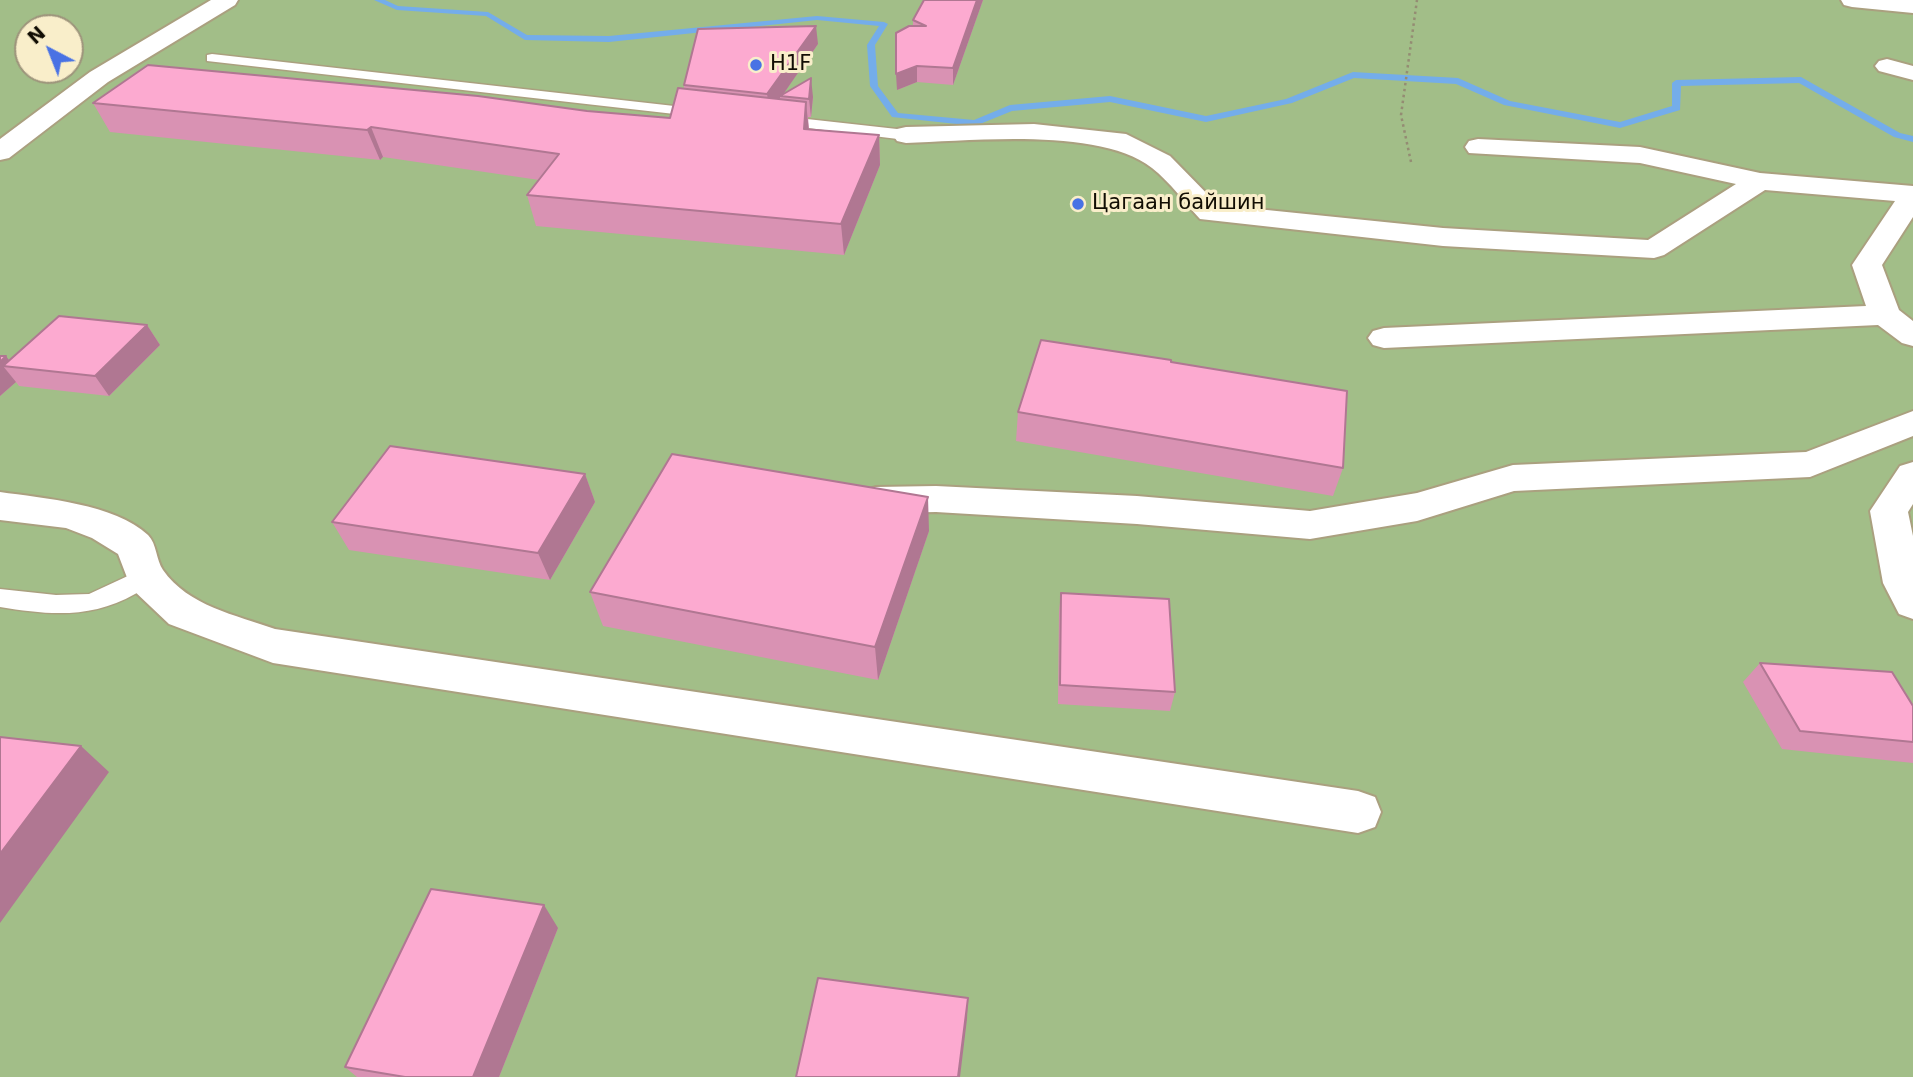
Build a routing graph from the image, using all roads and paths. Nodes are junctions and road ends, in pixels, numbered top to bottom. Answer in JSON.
{"nodes":[{"id":1,"x":226,"y":0,"type":"edge"},
{"id":2,"x":1417,"y":0,"type":"edge"},
{"id":3,"x":1852,"y":0,"type":"edge"},
{"id":4,"x":1913,"y":6,"type":"edge"},
{"id":5,"x":212,"y":58,"type":"dead end"},
{"id":6,"x":1887,"y":66,"type":"dead end"},
{"id":7,"x":1913,"y":73,"type":"edge"},
{"id":8,"x":712,"y":114,"type":"edge"},
{"id":9,"x":767,"y":120,"type":"edge"},
{"id":10,"x":906,"y":135,"type":"joint"},
{"id":11,"x":1478,"y":147,"type":"dead end"},
{"id":12,"x":0,"y":152,"type":"edge"},
{"id":13,"x":1411,"y":162,"type":"dead end"},
{"id":14,"x":1760,"y":181,"type":"junction"},
{"id":15,"x":1913,"y":195,"type":"edge"},
{"id":16,"x":1885,"y":315,"type":"junction"},
{"id":17,"x":1913,"y":336,"type":"edge"},
{"id":18,"x":1384,"y":338,"type":"dead end"},
{"id":19,"x":1913,"y":423,"type":"edge"},
{"id":20,"x":1913,"y":475,"type":"edge"},
{"id":21,"x":847,"y":501,"type":"edge"},
{"id":22,"x":0,"y":506,"type":"edge"},
{"id":23,"x":145,"y":576,"type":"junction"},
{"id":24,"x":0,"y":598,"type":"edge"},
{"id":25,"x":1913,"y":603,"type":"edge"},
{"id":26,"x":1358,"y":812,"type":"dead end"}],
"edges":[{"from":1,"to":12,"type":"street"},
{"from":2,"to":13,"type":"path"},
{"from":3,"to":4,"type":"street"},
{"from":5,"to":8,"type":"lane"},
{"from":6,"to":7,"type":"street"},
{"from":9,"to":10,"type":"lane"},
{"from":10,"to":14,"type":"street"},
{"from":11,"to":14,"type":"street"},
{"from":14,"to":15,"type":"street"},
{"from":15,"to":16,"type":"street"},
{"from":16,"to":17,"type":"street"},
{"from":16,"to":18,"type":"street"},
{"from":19,"to":21,"type":"street"},
{"from":20,"to":25,"type":"street"},
{"from":22,"to":23,"type":"street"},
{"from":23,"to":24,"type":"lane"},
{"from":23,"to":26,"type":"street"}]}
